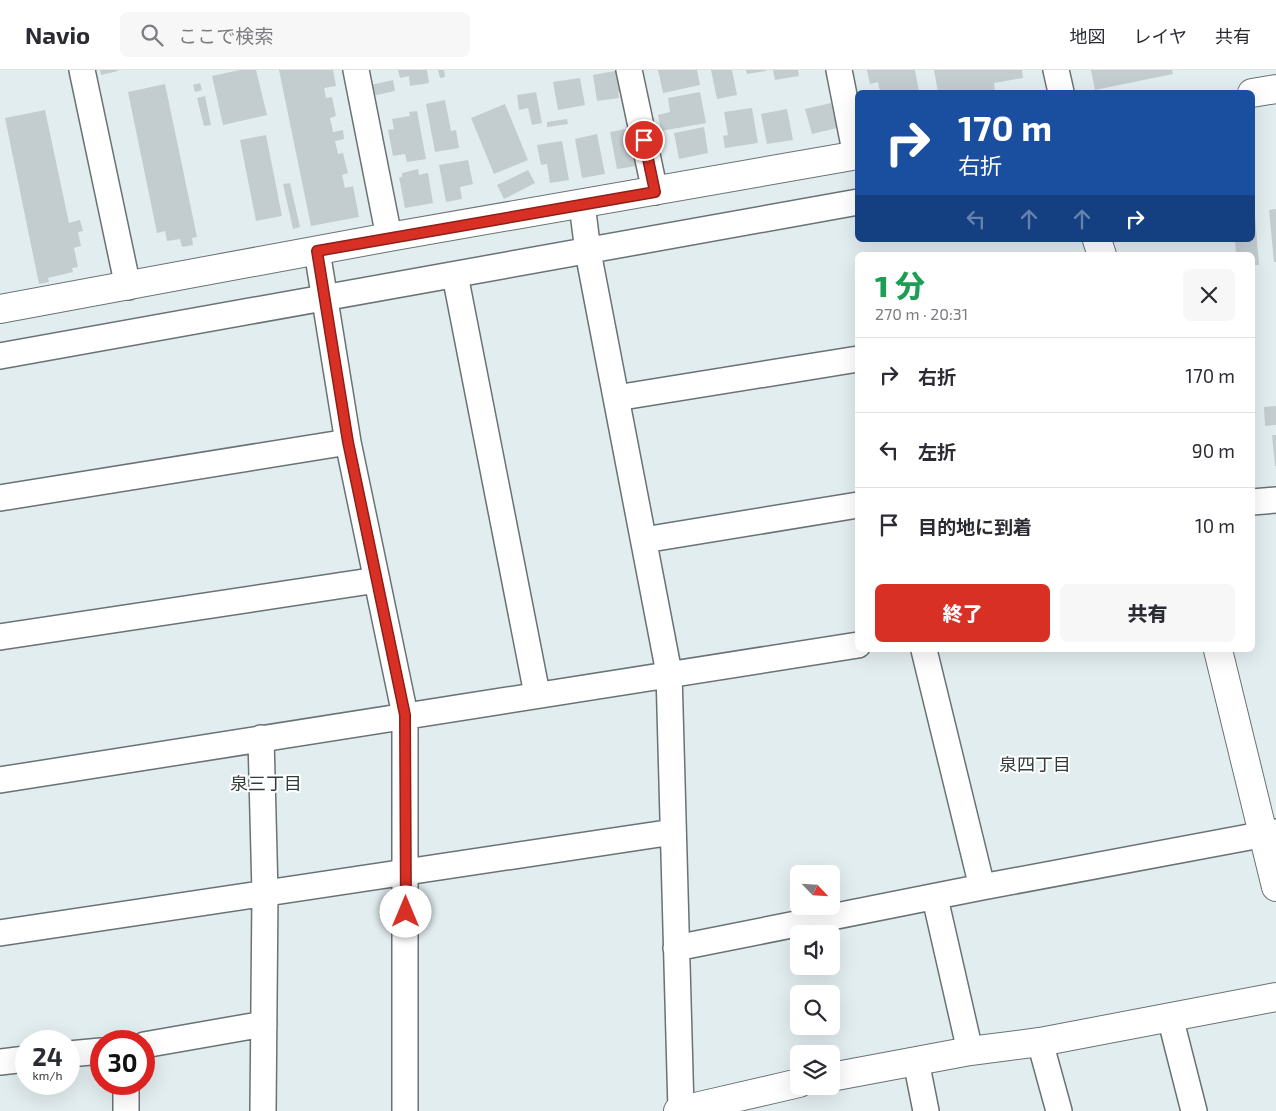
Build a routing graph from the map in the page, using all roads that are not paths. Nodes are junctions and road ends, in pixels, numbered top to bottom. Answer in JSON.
{"nodes":[{"id":1,"x":82,"y":70,"type":"edge"},
{"id":2,"x":356,"y":70,"type":"edge"},
{"id":3,"x":629,"y":70,"type":"edge"},
{"id":4,"x":839,"y":70,"type":"edge"},
{"id":5,"x":1056,"y":70,"type":"edge"},
{"id":6,"x":1276,"y":89,"type":"edge"},
{"id":7,"x":1061,"y":90,"type":"edge"},
{"id":8,"x":1255,"y":92,"type":"edge"},
{"id":9,"x":855,"y":146,"type":"edge"},
{"id":10,"x":855,"y":155,"type":"edge"},
{"id":11,"x":655,"y":192,"type":"junction"},
{"id":12,"x":855,"y":203,"type":"edge"},
{"id":13,"x":582,"y":204,"type":"junction"},
{"id":14,"x":389,"y":237,"type":"junction"},
{"id":15,"x":317,"y":251,"type":"junction"},
{"id":16,"x":588,"y":252,"type":"junction"},
{"id":17,"x":455,"y":275,"type":"junction"},
{"id":18,"x":128,"y":287,"type":"junction"},
{"id":19,"x":324,"y":299,"type":"junction"},
{"id":20,"x":0,"y":309,"type":"edge"},
{"id":21,"x":0,"y":356,"type":"edge"},
{"id":22,"x":855,"y":359,"type":"edge"},
{"id":23,"x":616,"y":398,"type":"junction"},
{"id":24,"x":348,"y":442,"type":"junction"},
{"id":25,"x":0,"y":498,"type":"edge"},
{"id":26,"x":1276,"y":500,"type":"edge"},
{"id":27,"x":1255,"y":502,"type":"edge"},
{"id":28,"x":855,"y":505,"type":"edge"},
{"id":29,"x":644,"y":540,"type":"junction"},
{"id":30,"x":377,"y":580,"type":"junction"},
{"id":31,"x":0,"y":637,"type":"edge"},
{"id":32,"x":855,"y":645,"type":"edge"},
{"id":33,"x":924,"y":652,"type":"edge"},
{"id":34,"x":1219,"y":652,"type":"edge"},
{"id":35,"x":669,"y":673,"type":"junction"},
{"id":36,"x":538,"y":694,"type":"junction"},
{"id":37,"x":405,"y":715,"type":"junction"},
{"id":38,"x":261,"y":738,"type":"junction"},
{"id":39,"x":0,"y":780,"type":"edge"},
{"id":40,"x":673,"y":832,"type":"junction"},
{"id":41,"x":1270,"y":833,"type":"edge"},
{"id":42,"x":406,"y":872,"type":"junction"},
{"id":43,"x":982,"y":886,"type":"junction"},
{"id":44,"x":1276,"y":887,"type":"edge"},
{"id":45,"x":265,"y":893,"type":"junction"},
{"id":46,"x":935,"y":898,"type":"junction"},
{"id":47,"x":0,"y":933,"type":"edge"},
{"id":48,"x":676,"y":948,"type":"junction"},
{"id":49,"x":1276,"y":996,"type":"edge"},
{"id":50,"x":1170,"y":1017,"type":"junction"},
{"id":51,"x":264,"y":1024,"type":"junction"},
{"id":52,"x":1040,"y":1042,"type":"junction"},
{"id":53,"x":155,"y":1043,"type":"edge"},
{"id":54,"x":970,"y":1051,"type":"junction"},
{"id":55,"x":15,"y":1060,"type":"edge"},
{"id":56,"x":916,"y":1061,"type":"junction"},
{"id":57,"x":0,"y":1062,"type":"edge"},
{"id":58,"x":840,"y":1075,"type":"edge"},
{"id":59,"x":790,"y":1085,"type":"edge"},
{"id":60,"x":126,"y":1095,"type":"edge"},
{"id":61,"x":679,"y":1110,"type":"edge"},
{"id":62,"x":126,"y":1111,"type":"edge"},
{"id":63,"x":263,"y":1111,"type":"edge"},
{"id":64,"x":405,"y":1111,"type":"edge"},
{"id":65,"x":926,"y":1111,"type":"edge"},
{"id":66,"x":1058,"y":1111,"type":"edge"},
{"id":67,"x":1194,"y":1111,"type":"edge"}],
"edges":[{"from":1,"to":18,"type":"street"},
{"from":2,"to":14,"type":"street"},
{"from":3,"to":11,"type":"street"},
{"from":4,"to":9,"type":"street"},
{"from":5,"to":7,"type":"street"},
{"from":6,"to":8,"type":"street"},
{"from":10,"to":11,"type":"street"},
{"from":11,"to":13,"type":"street"},
{"from":12,"to":16,"type":"street"},
{"from":13,"to":14,"type":"street"},
{"from":13,"to":16,"type":"street"},
{"from":14,"to":15,"type":"street"},
{"from":15,"to":18,"type":"street"},
{"from":15,"to":19,"type":"street"},
{"from":16,"to":17,"type":"street"},
{"from":16,"to":23,"type":"street"},
{"from":17,"to":19,"type":"street"},
{"from":17,"to":36,"type":"street"},
{"from":18,"to":20,"type":"street"},
{"from":19,"to":21,"type":"street"},
{"from":19,"to":24,"type":"street"},
{"from":22,"to":23,"type":"street"},
{"from":23,"to":29,"type":"street"},
{"from":24,"to":25,"type":"street"},
{"from":24,"to":30,"type":"street"},
{"from":26,"to":27,"type":"street"},
{"from":28,"to":29,"type":"street"},
{"from":29,"to":35,"type":"street"},
{"from":30,"to":31,"type":"street"},
{"from":30,"to":37,"type":"street"},
{"from":32,"to":35,"type":"street"},
{"from":33,"to":43,"type":"street"},
{"from":34,"to":41,"type":"street"},
{"from":35,"to":36,"type":"street"},
{"from":35,"to":40,"type":"street"},
{"from":36,"to":37,"type":"street"},
{"from":37,"to":38,"type":"street"},
{"from":37,"to":42,"type":"street"},
{"from":38,"to":39,"type":"street"},
{"from":38,"to":45,"type":"street"},
{"from":40,"to":42,"type":"street"},
{"from":40,"to":48,"type":"street"},
{"from":41,"to":43,"type":"street"},
{"from":41,"to":44,"type":"street"},
{"from":42,"to":45,"type":"street"},
{"from":42,"to":64,"type":"street"},
{"from":43,"to":46,"type":"street"},
{"from":45,"to":47,"type":"street"},
{"from":45,"to":51,"type":"street"},
{"from":46,"to":48,"type":"street"},
{"from":46,"to":54,"type":"street"},
{"from":48,"to":61,"type":"street"},
{"from":49,"to":50,"type":"street"},
{"from":50,"to":52,"type":"street"},
{"from":50,"to":67,"type":"street"},
{"from":51,"to":53,"type":"street"},
{"from":51,"to":63,"type":"street"},
{"from":52,"to":54,"type":"street"},
{"from":52,"to":66,"type":"street"},
{"from":54,"to":56,"type":"street"},
{"from":55,"to":57,"type":"street"},
{"from":56,"to":58,"type":"street"},
{"from":56,"to":65,"type":"street"},
{"from":59,"to":61,"type":"street"},
{"from":60,"to":62,"type":"street"}]}
